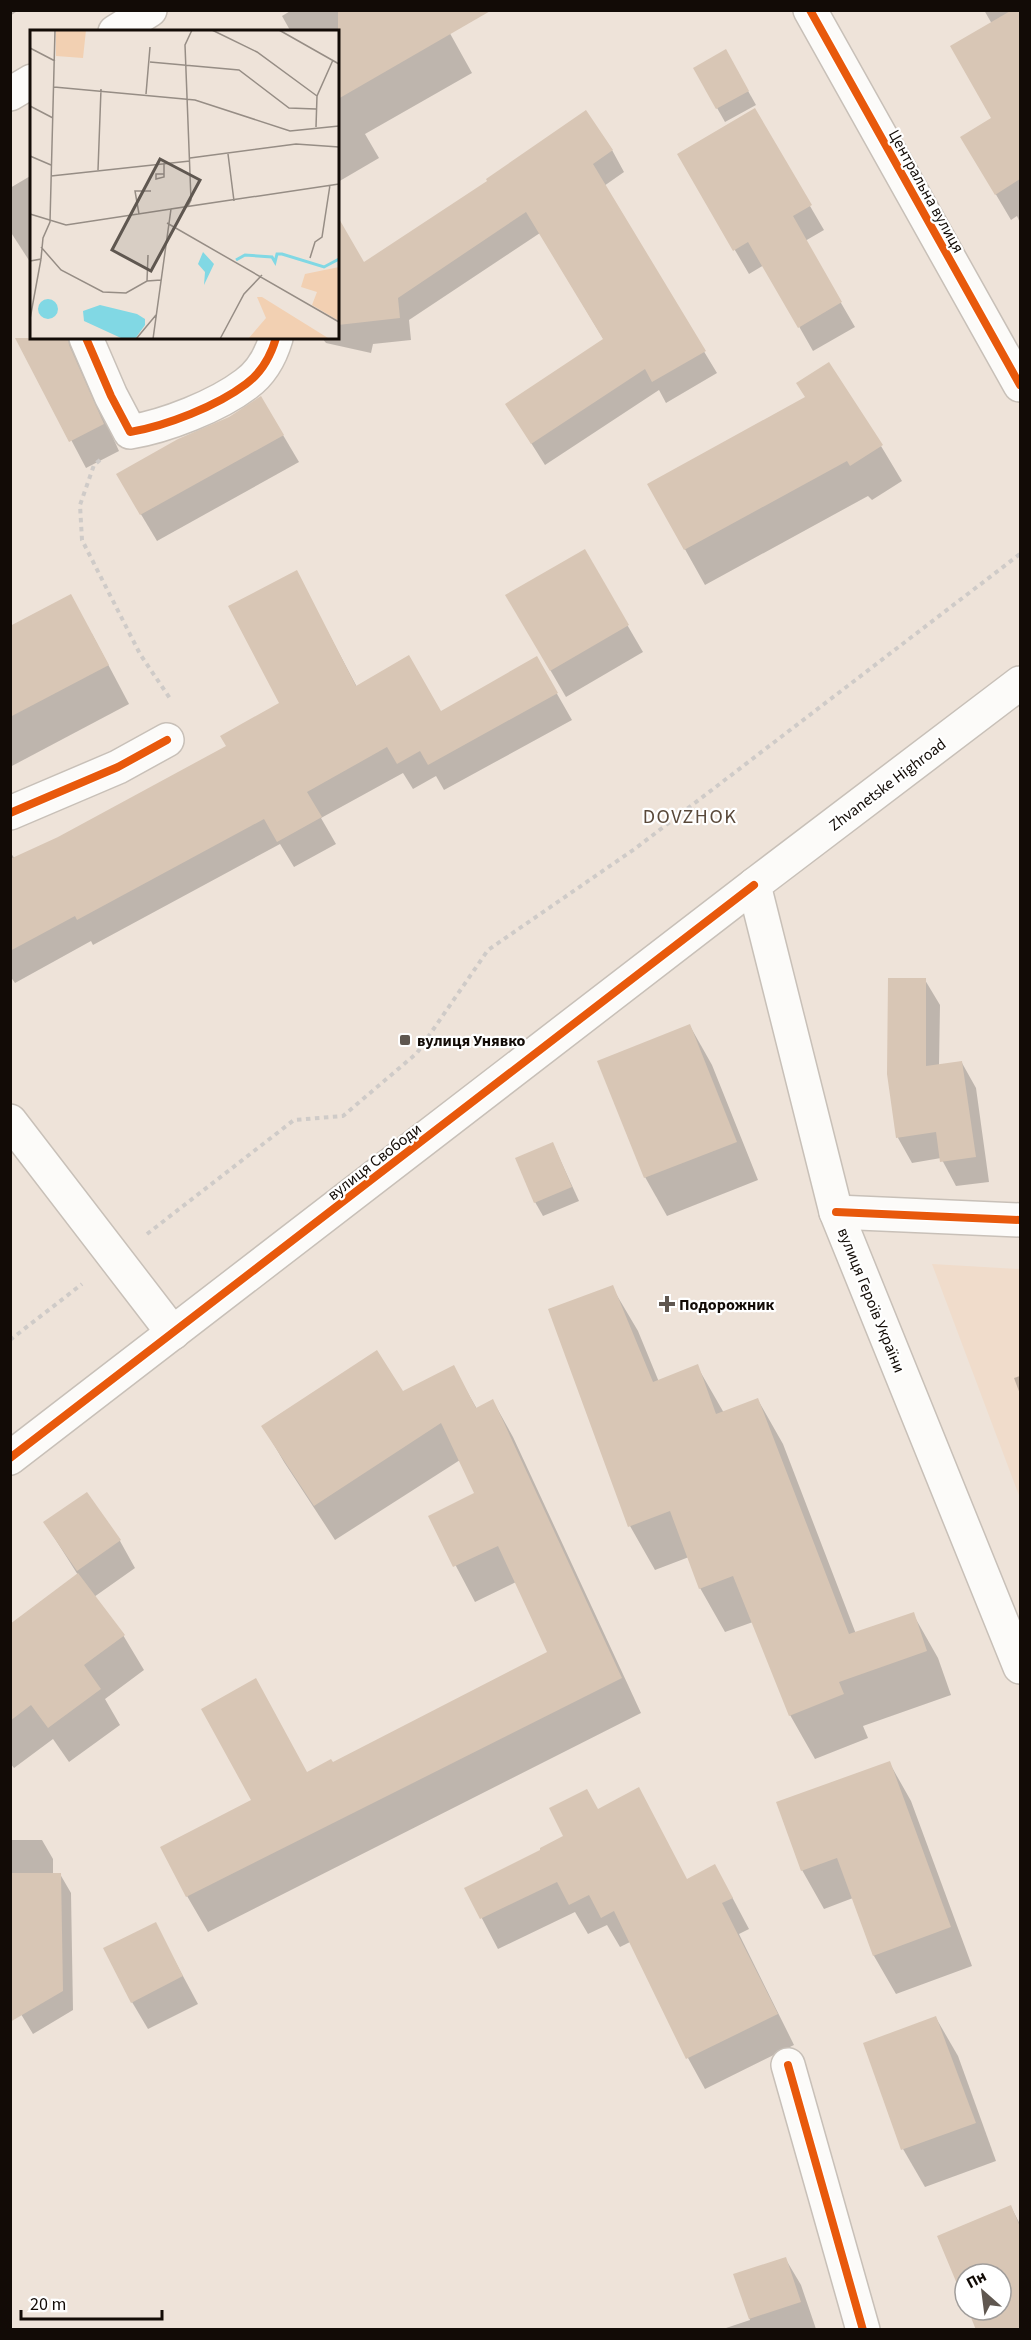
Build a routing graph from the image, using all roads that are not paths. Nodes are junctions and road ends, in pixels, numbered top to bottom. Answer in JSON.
{"nodes":[{"id":1,"x":810,"y":10,"type":"edge"},
{"id":2,"x":30,"y":82,"type":"edge"},
{"id":3,"x":10,"y":94,"type":"edge"},
{"id":4,"x":86,"y":339,"type":"edge"},
{"id":5,"x":276,"y":339,"type":"edge"},
{"id":6,"x":1020,"y":385,"type":"edge"},
{"id":7,"x":1020,"y":683,"type":"edge"},
{"id":8,"x":167,"y":740,"type":"road end"},
{"id":9,"x":10,"y":813,"type":"edge"},
{"id":10,"x":754,"y":885,"type":"junction"},
{"id":11,"x":10,"y":1121,"type":"edge"},
{"id":12,"x":836,"y":1212,"type":"junction"},
{"id":13,"x":1020,"y":1220,"type":"edge"},
{"id":14,"x":173,"y":1333,"type":"junction"},
{"id":15,"x":10,"y":1458,"type":"edge"},
{"id":16,"x":1020,"y":1667,"type":"edge"},
{"id":17,"x":788,"y":2066,"type":"dead end"},
{"id":18,"x":864,"y":2330,"type":"edge"}],
"edges":[{"from":1,"to":6,"type":"street","name":"Центральна вулиця"},
{"from":2,"to":3,"type":"street"},
{"from":4,"to":5,"type":"street"},
{"from":7,"to":10,"type":"street","name":"Zhvanetske Highroad"},
{"from":8,"to":9,"type":"street"},
{"from":10,"to":12,"type":"street","name":"вулиця Героїв України"},
{"from":10,"to":14,"type":"street","name":"вулиця Свободи"},
{"from":11,"to":14,"type":"street"},
{"from":12,"to":13,"type":"street"},
{"from":12,"to":16,"type":"street","name":"вулиця Героїв України"},
{"from":14,"to":15,"type":"street","name":"вулиця Свободи"},
{"from":17,"to":18,"type":"street"}]}
